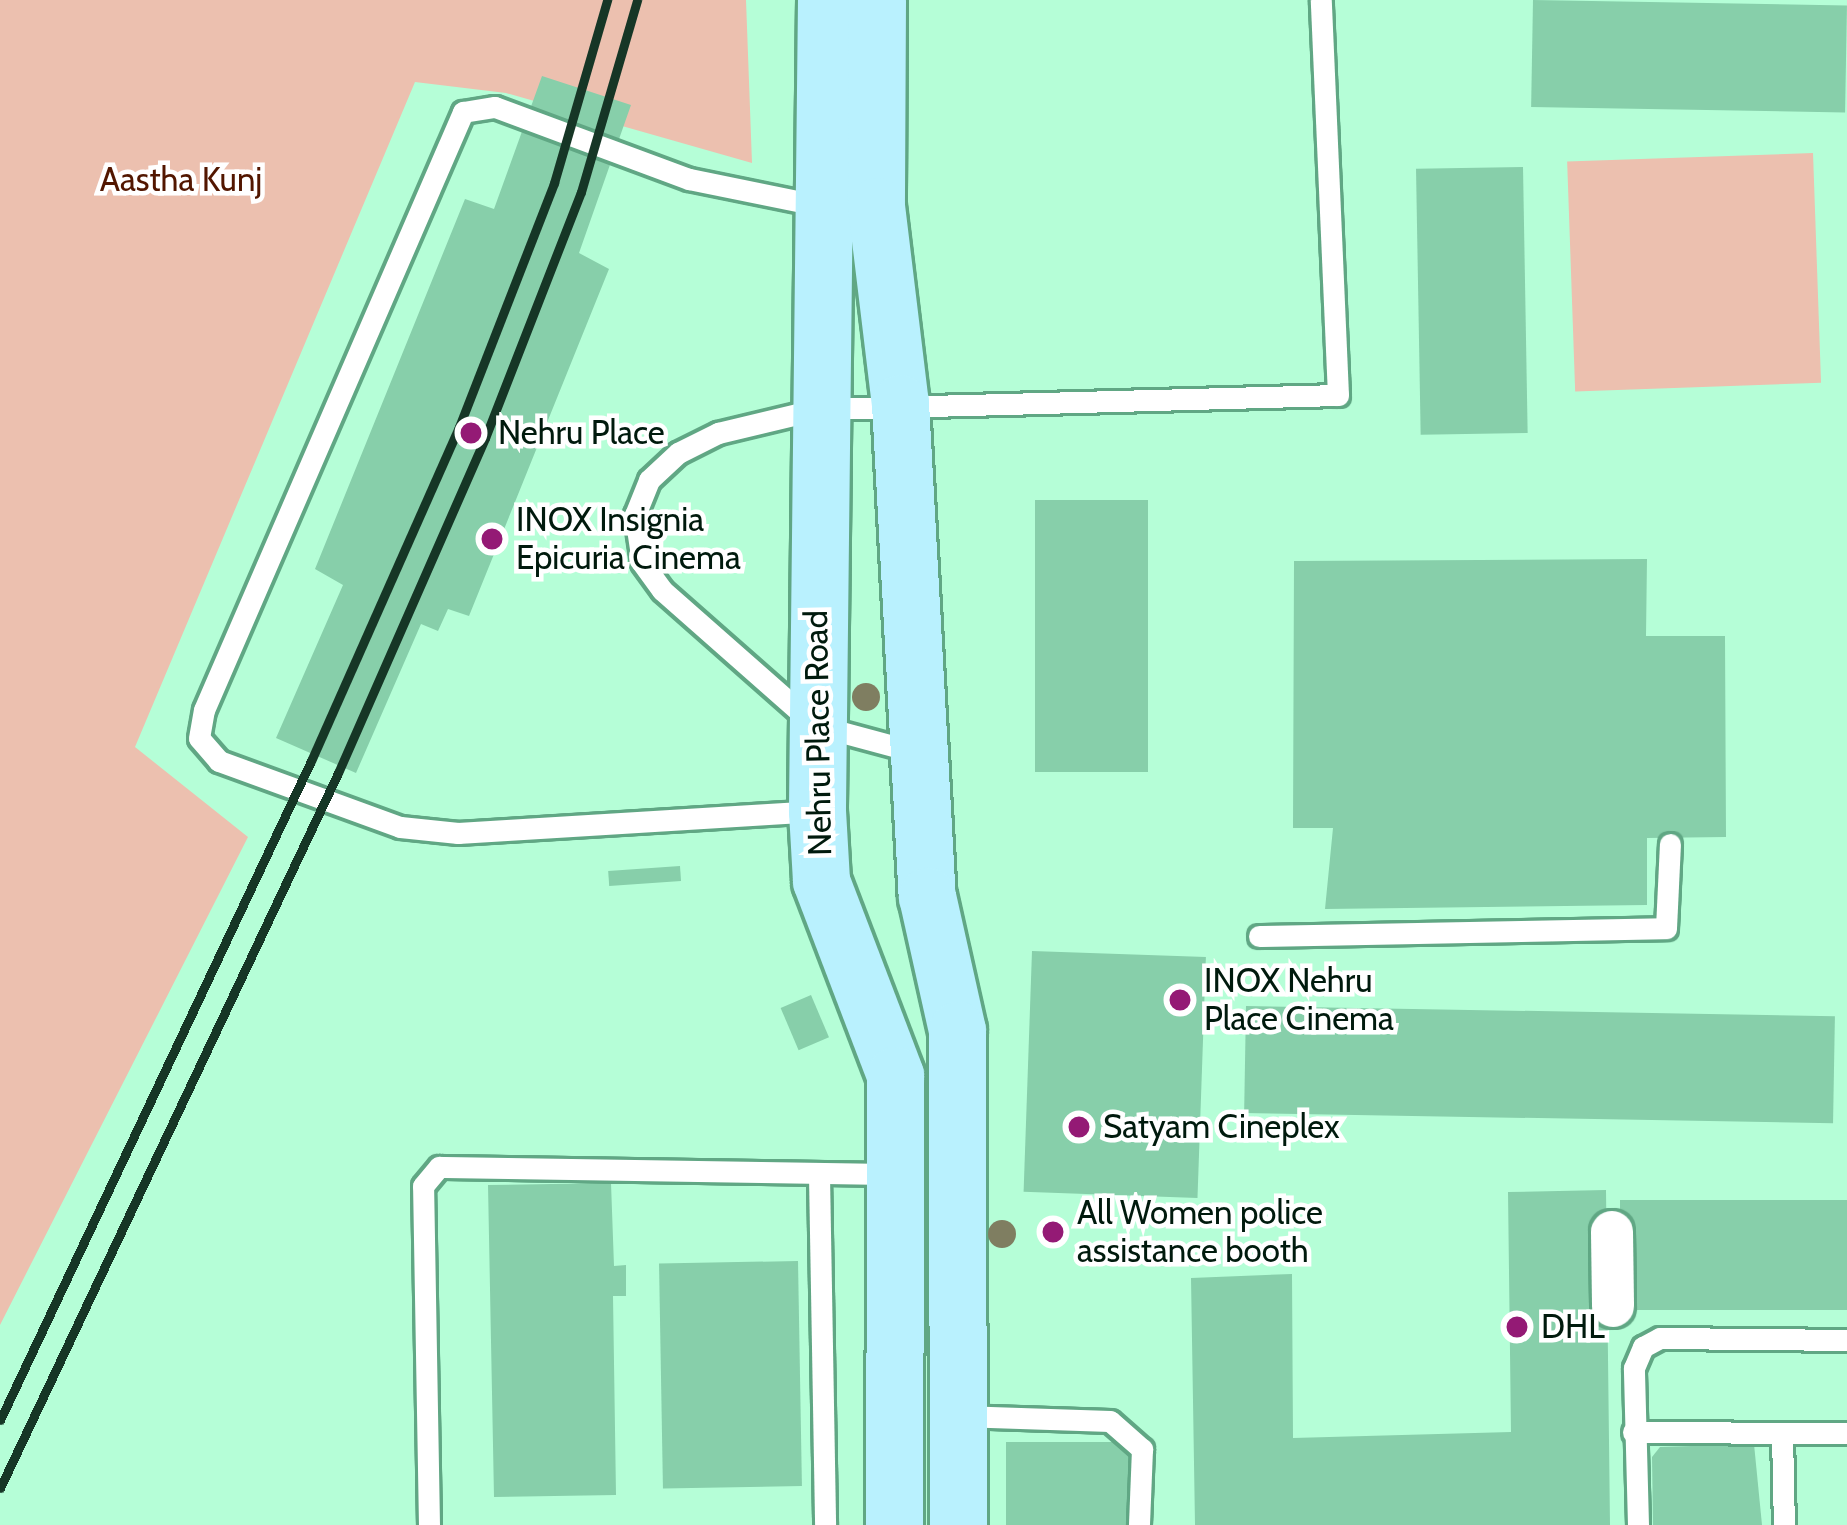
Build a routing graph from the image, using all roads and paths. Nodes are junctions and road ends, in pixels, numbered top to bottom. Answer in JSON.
{"nodes":[{"id":1,"x":826,"y":0,"type":"edge"},
{"id":2,"x":877,"y":0,"type":"edge"},
{"id":3,"x":1321,"y":0,"type":"edge"},
{"id":4,"x":851,"y":206,"type":"junction"},
{"id":5,"x":900,"y":403,"type":"junction"},
{"id":6,"x":818,"y":409,"type":"junction"},
{"id":7,"x":814,"y":724,"type":"junction"},
{"id":8,"x":920,"y":753,"type":"junction"},
{"id":9,"x":817,"y":811,"type":"junction"},
{"id":10,"x":1670,"y":844,"type":"dead end"},
{"id":11,"x":1259,"y":936,"type":"dead end"},
{"id":12,"x":893,"y":1174,"type":"junction"},
{"id":13,"x":819,"y":1175,"type":"junction"},
{"id":14,"x":1612,"y":1232,"type":"dead end"},
{"id":15,"x":1612,"y":1306,"type":"dead end"},
{"id":16,"x":1847,"y":1340,"type":"edge"},
{"id":17,"x":959,"y":1416,"type":"junction"},
{"id":18,"x":1633,"y":1432,"type":"junction"},
{"id":19,"x":1782,"y":1433,"type":"junction"},
{"id":20,"x":1847,"y":1433,"type":"edge"},
{"id":21,"x":429,"y":1525,"type":"edge"},
{"id":22,"x":825,"y":1525,"type":"edge"},
{"id":23,"x":894,"y":1525,"type":"edge"},
{"id":24,"x":958,"y":1525,"type":"edge"},
{"id":25,"x":1139,"y":1525,"type":"edge"},
{"id":26,"x":1638,"y":1525,"type":"edge"},
{"id":27,"x":1784,"y":1525,"type":"edge"}],
"edges":[{"from":1,"to":4,"type":"street","name":"Nehru Place Road"},
{"from":2,"to":4,"type":"street","name":"Nehru Place Road"},
{"from":3,"to":5,"type":"lane"},
{"from":4,"to":5,"type":"street","name":"Nehru Place Road"},
{"from":4,"to":6,"type":"street","name":"Nehru Place Road"},
{"from":4,"to":9,"type":"lane"},
{"from":5,"to":6,"type":"lane"},
{"from":5,"to":8,"type":"street","name":"Nehru Place Road"},
{"from":6,"to":7,"type":"street","name":"Nehru Place Road"},
{"from":6,"to":7,"type":"lane"},
{"from":7,"to":8,"type":"lane"},
{"from":7,"to":9,"type":"street","name":"Nehru Place Road"},
{"from":8,"to":17,"type":"street","name":"Nehru Place Road"},
{"from":9,"to":12,"type":"street","name":"Nehru Place Road"},
{"from":10,"to":11,"type":"lane"},
{"from":12,"to":13,"type":"lane"},
{"from":12,"to":23,"type":"street","name":"Nehru Place Road"},
{"from":13,"to":21,"type":"lane"},
{"from":13,"to":22,"type":"lane"},
{"from":14,"to":15,"type":"street"},
{"from":16,"to":18,"type":"lane"},
{"from":17,"to":24,"type":"street","name":"Nehru Place Road"},
{"from":17,"to":25,"type":"lane"},
{"from":18,"to":19,"type":"lane"},
{"from":18,"to":26,"type":"lane"},
{"from":19,"to":20,"type":"lane"},
{"from":19,"to":27,"type":"lane"}]}
